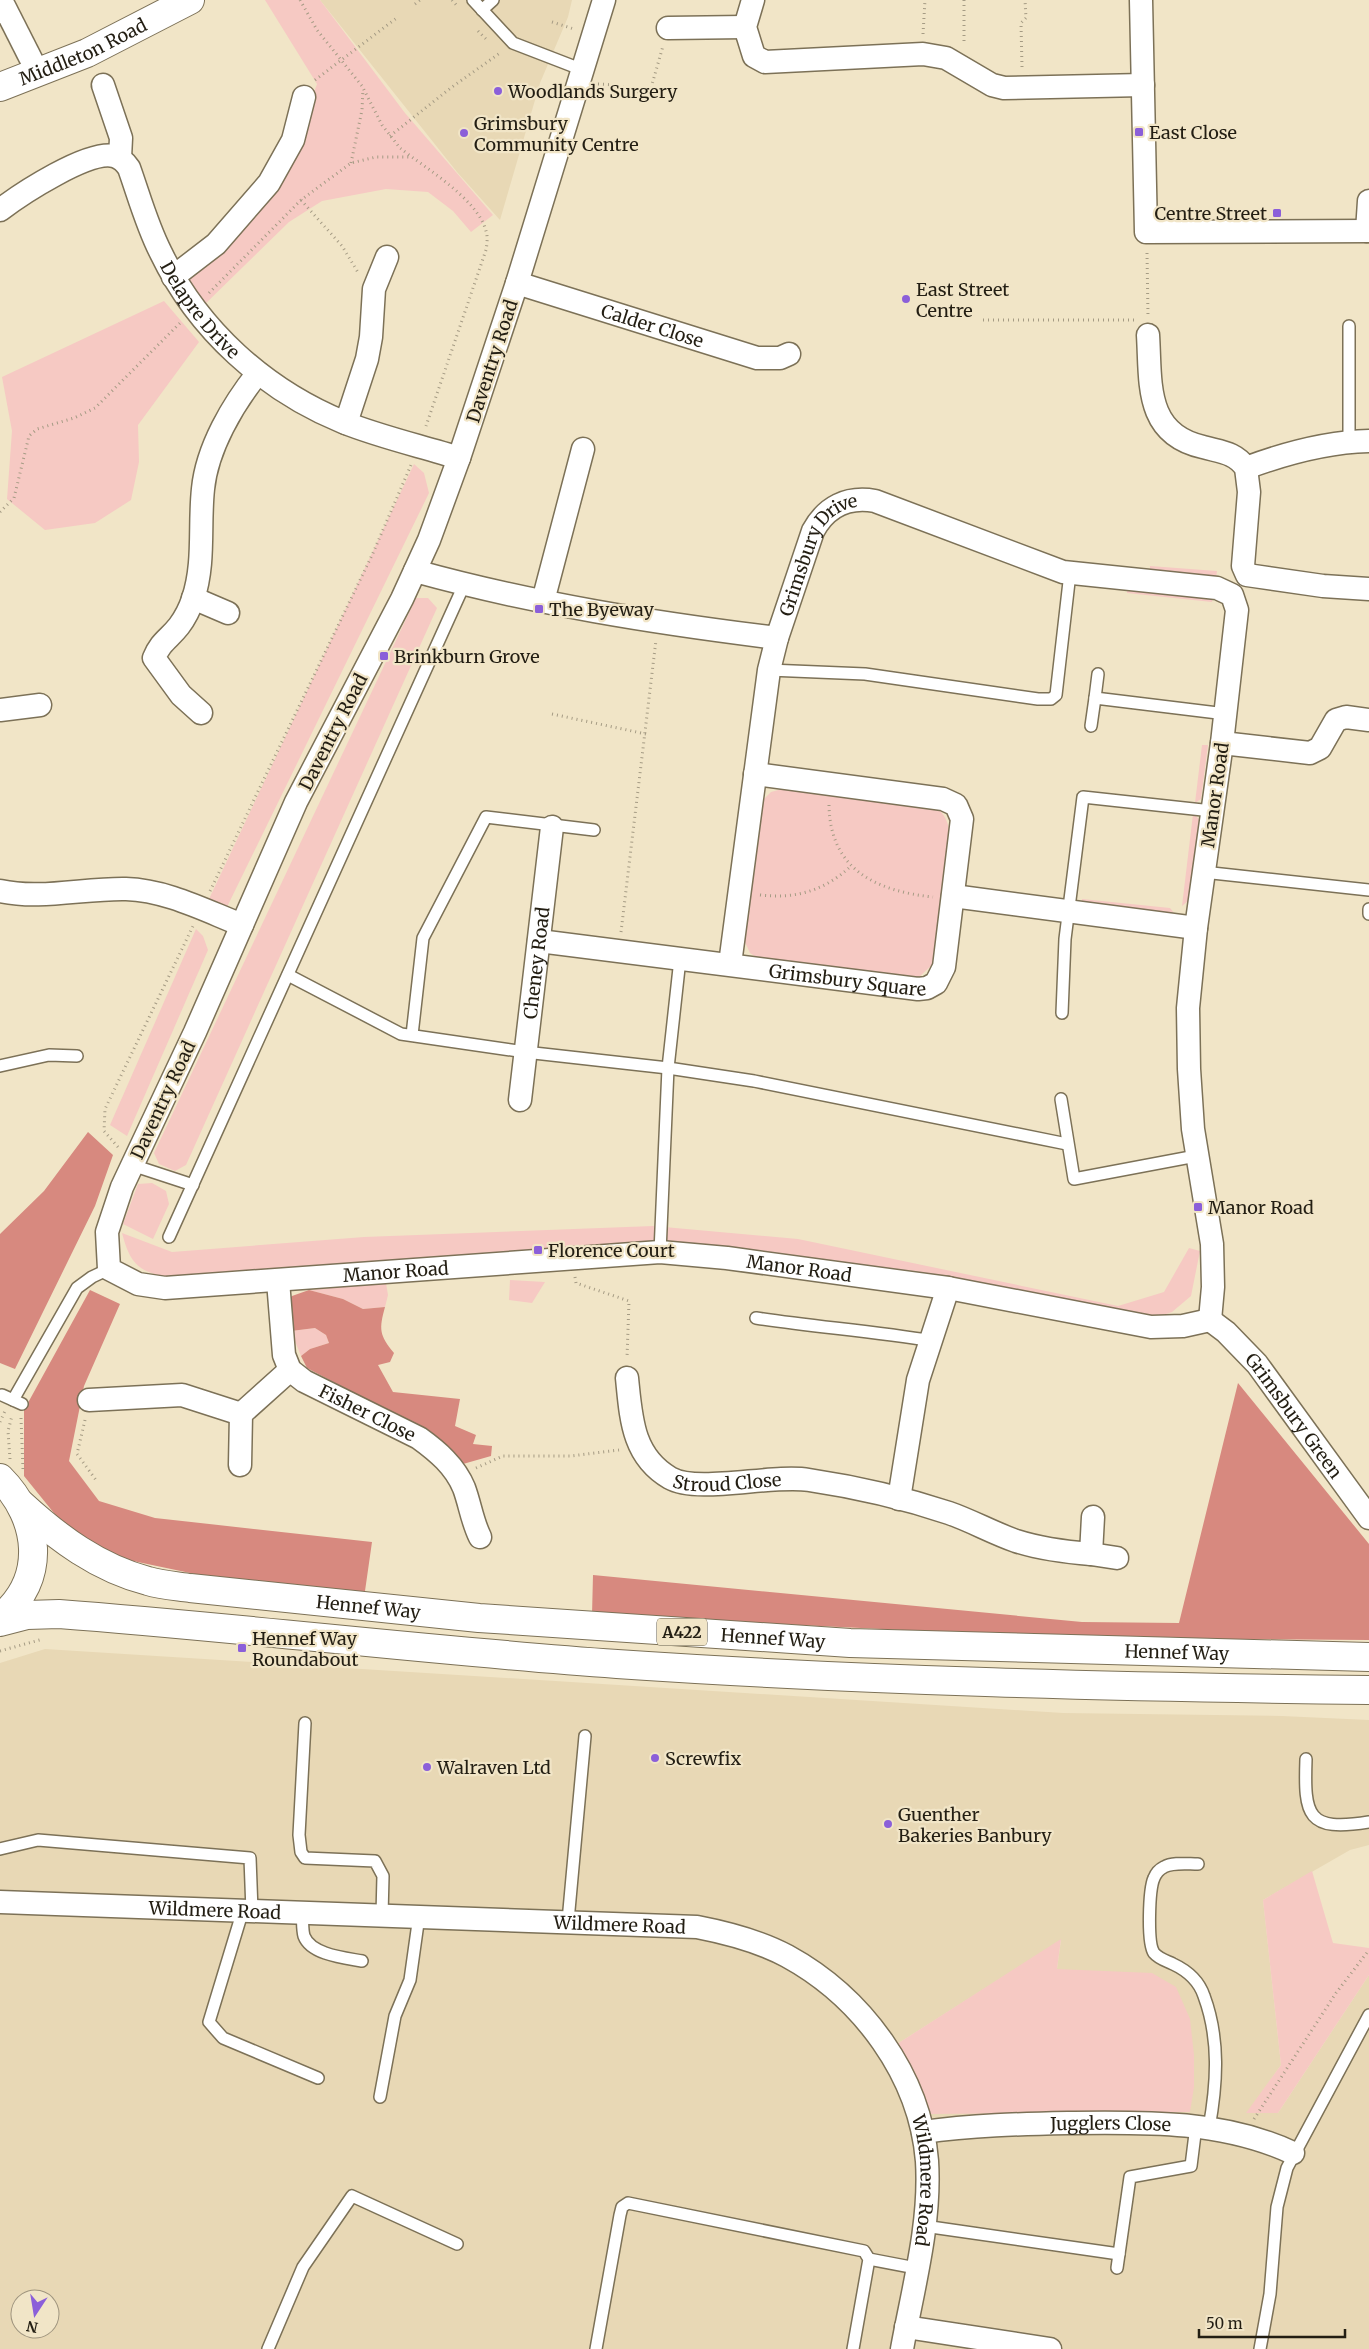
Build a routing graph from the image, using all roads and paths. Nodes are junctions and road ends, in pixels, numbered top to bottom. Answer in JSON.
{"nodes":[{"id":1,"x":1,"y":0,"type":"edge"},
{"id":2,"x":190,"y":0,"type":"edge"},
{"id":3,"x":300,"y":0,"type":"edge"},
{"id":4,"x":420,"y":0,"type":"edge"},
{"id":5,"x":473,"y":0,"type":"edge"},
{"id":6,"x":493,"y":0,"type":"edge"},
{"id":7,"x":604,"y":0,"type":"edge"},
{"id":8,"x":753,"y":0,"type":"edge"},
{"id":9,"x":925,"y":0,"type":"edge"},
{"id":10,"x":964,"y":0,"type":"edge"},
{"id":11,"x":1025,"y":0,"type":"edge"},
{"id":12,"x":1142,"y":0,"type":"edge"},
{"id":13,"x":415,"y":4,"type":"dead end"},
{"id":14,"x":482,"y":10,"type":"junction"},
{"id":15,"x":398,"y":17,"type":"dead end"},
{"id":16,"x":744,"y":27,"type":"junction"},
{"id":17,"x":668,"y":28,"type":"joint"},
{"id":18,"x":500,"y":53,"type":"dead end"},
{"id":19,"x":923,"y":54,"type":"junction"},
{"id":20,"x":342,"y":60,"type":"junction"},
{"id":21,"x":964,"y":68,"type":"junction"},
{"id":22,"x":38,"y":73,"type":"junction"},
{"id":23,"x":581,"y":77,"type":"junction"},
{"id":24,"x":104,"y":85,"type":"dead end"},
{"id":25,"x":1143,"y":85,"type":"junction"},
{"id":26,"x":362,"y":86,"type":"junction"},
{"id":27,"x":0,"y":87,"type":"edge"},
{"id":28,"x":1022,"y":88,"type":"junction"},
{"id":29,"x":304,"y":98,"type":"joint"},
{"id":30,"x":390,"y":136,"type":"junction"},
{"id":31,"x":411,"y":157,"type":"junction"},
{"id":32,"x":120,"y":158,"type":"junction"},
{"id":33,"x":351,"y":163,"type":"junction"},
{"id":34,"x":301,"y":200,"type":"junction"},
{"id":35,"x":1369,"y":201,"type":"edge"},
{"id":36,"x":0,"y":210,"type":"edge"},
{"id":37,"x":1368,"y":231,"type":"edge"},
{"id":38,"x":1146,"y":232,"type":"junction"},
{"id":39,"x":387,"y":257,"type":"dead end"},
{"id":40,"x":173,"y":277,"type":"junction"},
{"id":41,"x":517,"y":283,"type":"junction"},
{"id":42,"x":374,"y":289,"type":"junction"},
{"id":43,"x":194,"y":308,"type":"junction"},
{"id":44,"x":983,"y":320,"type":"dead end"},
{"id":45,"x":1349,"y":326,"type":"dead end"},
{"id":46,"x":1148,"y":327,"type":"junction"},
{"id":47,"x":789,"y":354,"type":"dead end"},
{"id":48,"x":258,"y":373,"type":"junction"},
{"id":49,"x":346,"y":423,"type":"junction"},
{"id":50,"x":1359,"y":441,"type":"edge"},
{"id":51,"x":420,"y":445,"type":"junction"},
{"id":52,"x":583,"y":449,"type":"dead end"},
{"id":53,"x":459,"y":458,"type":"junction"},
{"id":54,"x":1246,"y":468,"type":"junction"},
{"id":55,"x":0,"y":512,"type":"edge"},
{"id":56,"x":415,"y":572,"type":"junction"},
{"id":57,"x":1070,"y":573,"type":"junction"},
{"id":58,"x":464,"y":585,"type":"junction"},
{"id":59,"x":1369,"y":589,"type":"edge"},
{"id":60,"x":1232,"y":596,"type":"joint"},
{"id":61,"x":193,"y":598,"type":"junction"},
{"id":62,"x":543,"y":601,"type":"junction"},
{"id":63,"x":228,"y":613,"type":"dead end"},
{"id":64,"x":658,"y":623,"type":"junction"},
{"id":65,"x":777,"y":638,"type":"junction"},
{"id":66,"x":768,"y":670,"type":"junction"},
{"id":67,"x":1098,"y":674,"type":"dead end"},
{"id":68,"x":1095,"y":698,"type":"junction"},
{"id":69,"x":40,"y":705,"type":"dead end"},
{"id":70,"x":0,"y":710,"type":"edge"},
{"id":71,"x":201,"y":713,"type":"dead end"},
{"id":72,"x":552,"y":714,"type":"dead end"},
{"id":73,"x":1226,"y":714,"type":"junction"},
{"id":74,"x":1369,"y":720,"type":"edge"},
{"id":75,"x":1091,"y":726,"type":"dead end"},
{"id":76,"x":646,"y":734,"type":"junction"},
{"id":77,"x":1222,"y":743,"type":"junction"},
{"id":78,"x":756,"y":774,"type":"junction"},
{"id":79,"x":829,"y":784,"type":"junction"},
{"id":80,"x":1212,"y":811,"type":"junction"},
{"id":81,"x":552,"y":826,"type":"junction"},
{"id":82,"x":594,"y":830,"type":"dead end"},
{"id":83,"x":851,"y":866,"type":"junction"},
{"id":84,"x":1204,"y":872,"type":"junction"},
{"id":85,"x":1369,"y":890,"type":"edge"},
{"id":86,"x":0,"y":891,"type":"edge"},
{"id":87,"x":740,"y":892,"type":"junction"},
{"id":88,"x":953,"y":898,"type":"junction"},
{"id":89,"x":202,"y":909,"type":"junction"},
{"id":90,"x":1369,"y":909,"type":"edge"},
{"id":91,"x":1068,"y":911,"type":"junction"},
{"id":92,"x":1369,"y":914,"type":"edge"},
{"id":93,"x":242,"y":925,"type":"junction"},
{"id":94,"x":1196,"y":928,"type":"junction"},
{"id":95,"x":538,"y":941,"type":"junction"},
{"id":96,"x":619,"y":950,"type":"junction"},
{"id":97,"x":680,"y":959,"type":"junction"},
{"id":98,"x":730,"y":964,"type":"junction"},
{"id":99,"x":288,"y":975,"type":"junction"},
{"id":100,"x":1062,"y":1013,"type":"dead end"},
{"id":101,"x":412,"y":1035,"type":"junction"},
{"id":102,"x":525,"y":1052,"type":"junction"},
{"id":103,"x":77,"y":1056,"type":"dead end"},
{"id":104,"x":0,"y":1066,"type":"edge"},
{"id":105,"x":668,"y":1068,"type":"junction"},
{"id":106,"x":1061,"y":1099,"type":"dead end"},
{"id":107,"x":520,"y":1100,"type":"dead end"},
{"id":108,"x":1067,"y":1144,"type":"junction"},
{"id":109,"x":1196,"y":1156,"type":"junction"},
{"id":110,"x":132,"y":1165,"type":"junction"},
{"id":111,"x":192,"y":1185,"type":"junction"},
{"id":112,"x":169,"y":1237,"type":"dead end"},
{"id":113,"x":660,"y":1252,"type":"junction"},
{"id":114,"x":572,"y":1257,"type":"junction"},
{"id":115,"x":109,"y":1270,"type":"junction"},
{"id":116,"x":278,"y":1281,"type":"junction"},
{"id":117,"x":948,"y":1288,"type":"junction"},
{"id":118,"x":756,"y":1318,"type":"dead end"},
{"id":119,"x":1210,"y":1320,"type":"junction"},
{"id":120,"x":932,"y":1341,"type":"junction"},
{"id":121,"x":290,"y":1370,"type":"junction"},
{"id":122,"x":627,"y":1378,"type":"joint"},
{"id":123,"x":2,"y":1395,"type":"dead end"},
{"id":124,"x":89,"y":1400,"type":"joint"},
{"id":125,"x":17,"y":1402,"type":"junction"},
{"id":126,"x":240,"y":1414,"type":"junction"},
{"id":127,"x":640,"y":1447,"type":"junction"},
{"id":128,"x":240,"y":1465,"type":"dead end"},
{"id":129,"x":11,"y":1474,"type":"edge"},
{"id":130,"x":458,"y":1476,"type":"junction"},
{"id":131,"x":96,"y":1480,"type":"dead end"},
{"id":132,"x":900,"y":1499,"type":"junction"},
{"id":133,"x":21,"y":1504,"type":"junction"},
{"id":134,"x":1093,"y":1518,"type":"dead end"},
{"id":135,"x":1369,"y":1518,"type":"edge"},
{"id":136,"x":480,"y":1537,"type":"dead end"},
{"id":137,"x":1091,"y":1554,"type":"junction"},
{"id":138,"x":1117,"y":1558,"type":"dead end"},
{"id":139,"x":0,"y":1618,"type":"edge"},
{"id":140,"x":0,"y":1622,"type":"edge"},
{"id":141,"x":1369,"y":1657,"type":"edge"},
{"id":142,"x":1369,"y":1690,"type":"edge"},
{"id":143,"x":305,"y":1722,"type":"dead end"},
{"id":144,"x":584,"y":1736,"type":"dead end"},
{"id":145,"x":1306,"y":1759,"type":"dead end"},
{"id":146,"x":1369,"y":1822,"type":"edge"},
{"id":147,"x":0,"y":1849,"type":"edge"},
{"id":148,"x":1198,"y":1864,"type":"dead end"},
{"id":149,"x":0,"y":1902,"type":"edge"},
{"id":150,"x":247,"y":1911,"type":"junction"},
{"id":151,"x":302,"y":1912,"type":"junction"},
{"id":152,"x":382,"y":1915,"type":"junction"},
{"id":153,"x":419,"y":1916,"type":"junction"},
{"id":154,"x":568,"y":1921,"type":"junction"},
{"id":155,"x":1369,"y":1950,"type":"edge"},
{"id":156,"x":362,"y":1961,"type":"dead end"},
{"id":157,"x":1369,"y":2015,"type":"edge"},
{"id":158,"x":318,"y":2078,"type":"dead end"},
{"id":159,"x":380,"y":2097,"type":"dead end"},
{"id":160,"x":1203,"y":2127,"type":"junction"},
{"id":161,"x":923,"y":2132,"type":"junction"},
{"id":162,"x":1245,"y":2135,"type":"junction"},
{"id":163,"x":1293,"y":2154,"type":"junction"},
{"id":164,"x":924,"y":2226,"type":"junction"},
{"id":165,"x":457,"y":2244,"type":"dead end"},
{"id":166,"x":1119,"y":2254,"type":"junction"},
{"id":167,"x":869,"y":2259,"type":"junction"},
{"id":168,"x":916,"y":2268,"type":"junction"},
{"id":169,"x":1117,"y":2268,"type":"dead end"},
{"id":170,"x":906,"y":2327,"type":"junction"},
{"id":171,"x":268,"y":2349,"type":"edge"},
{"id":172,"x":596,"y":2349,"type":"edge"},
{"id":173,"x":853,"y":2349,"type":"edge"},
{"id":174,"x":902,"y":2349,"type":"edge"},
{"id":175,"x":1050,"y":2349,"type":"edge"},
{"id":176,"x":1260,"y":2349,"type":"edge"}],
"edges":[{"from":1,"to":22,"type":"street"},
{"from":2,"to":22,"type":"main road","name":"Middleton Road"},
{"from":3,"to":20,"type":"path"},
{"from":4,"to":13,"type":"path"},
{"from":5,"to":14,"type":"lane"},
{"from":6,"to":14,"type":"lane"},
{"from":7,"to":23,"type":"street","name":"Daventry Road"},
{"from":8,"to":16,"type":"street"},
{"from":9,"to":19,"type":"path"},
{"from":10,"to":21,"type":"path"},
{"from":11,"to":28,"type":"path"},
{"from":12,"to":25,"type":"street"},
{"from":14,"to":23,"type":"lane"},
{"from":15,"to":20,"type":"path"},
{"from":16,"to":17,"type":"street"},
{"from":16,"to":19,"type":"street"},
{"from":17,"to":23,"type":"path"},
{"from":18,"to":30,"type":"path"},
{"from":19,"to":21,"type":"street"},
{"from":20,"to":26,"type":"path"},
{"from":20,"to":29,"type":"path"},
{"from":21,"to":28,"type":"street"},
{"from":22,"to":27,"type":"main road","name":"Middleton Road"},
{"from":23,"to":41,"type":"street","name":"Daventry Road"},
{"from":24,"to":32,"type":"street"},
{"from":25,"to":28,"type":"street"},
{"from":25,"to":38,"type":"street"},
{"from":26,"to":30,"type":"path"},
{"from":26,"to":33,"type":"path"},
{"from":29,"to":40,"type":"street"},
{"from":30,"to":31,"type":"path"},
{"from":31,"to":33,"type":"path"},
{"from":31,"to":51,"type":"path"},
{"from":32,"to":36,"type":"street"},
{"from":32,"to":40,"type":"street","name":"Delapre Drive"},
{"from":33,"to":34,"type":"path"},
{"from":34,"to":42,"type":"path"},
{"from":34,"to":43,"type":"path"},
{"from":35,"to":37,"type":"street"},
{"from":37,"to":38,"type":"street"},
{"from":38,"to":46,"type":"path"},
{"from":39,"to":42,"type":"street"},
{"from":40,"to":43,"type":"street","name":"Delapre Drive"},
{"from":41,"to":47,"type":"street","name":"Calder Close"},
{"from":41,"to":53,"type":"street","name":"Daventry Road"},
{"from":42,"to":49,"type":"street"},
{"from":43,"to":48,"type":"street","name":"Delapre Drive"},
{"from":43,"to":55,"type":"path"},
{"from":44,"to":46,"type":"path"},
{"from":45,"to":50,"type":"lane"},
{"from":46,"to":54,"type":"street"},
{"from":48,"to":49,"type":"street","name":"Delapre Drive"},
{"from":48,"to":61,"type":"street"},
{"from":49,"to":51,"type":"street","name":"Delapre Drive"},
{"from":50,"to":54,"type":"street"},
{"from":51,"to":53,"type":"street","name":"Delapre Drive"},
{"from":51,"to":89,"type":"path"},
{"from":52,"to":62,"type":"street"},
{"from":53,"to":56,"type":"street","name":"Daventry Road"},
{"from":54,"to":59,"type":"street"},
{"from":56,"to":58,"type":"street","name":"Grimsbury Drive"},
{"from":56,"to":93,"type":"street","name":"Daventry Road"},
{"from":57,"to":60,"type":"street","name":"Grimsbury Drive"},
{"from":57,"to":65,"type":"street","name":"Grimsbury Drive"},
{"from":57,"to":66,"type":"lane"},
{"from":58,"to":62,"type":"street","name":"Grimsbury Drive"},
{"from":58,"to":99,"type":"lane"},
{"from":60,"to":73,"type":"street","name":"Manor Road"},
{"from":61,"to":63,"type":"street"},
{"from":61,"to":71,"type":"street"},
{"from":62,"to":64,"type":"street","name":"Grimsbury Drive"},
{"from":64,"to":65,"type":"street","name":"Grimsbury Drive"},
{"from":64,"to":76,"type":"path"},
{"from":65,"to":66,"type":"street"},
{"from":66,"to":78,"type":"street"},
{"from":67,"to":68,"type":"lane"},
{"from":68,"to":73,"type":"lane"},
{"from":68,"to":75,"type":"lane"},
{"from":69,"to":70,"type":"street"},
{"from":72,"to":76,"type":"path"},
{"from":73,"to":77,"type":"street","name":"Manor Road"},
{"from":74,"to":77,"type":"street"},
{"from":76,"to":96,"type":"path"},
{"from":77,"to":80,"type":"street","name":"Manor Road"},
{"from":78,"to":79,"type":"street","name":"Grimsbury Square"},
{"from":78,"to":87,"type":"street"},
{"from":79,"to":83,"type":"path"},
{"from":79,"to":88,"type":"street","name":"Grimsbury Square"},
{"from":80,"to":84,"type":"street","name":"Manor Road"},
{"from":80,"to":91,"type":"lane"},
{"from":81,"to":82,"type":"lane"},
{"from":81,"to":95,"type":"street","name":"Cheney Road"},
{"from":81,"to":101,"type":"lane"},
{"from":83,"to":87,"type":"path"},
{"from":83,"to":88,"type":"path"},
{"from":84,"to":85,"type":"lane"},
{"from":84,"to":94,"type":"street","name":"Manor Road"},
{"from":86,"to":89,"type":"street"},
{"from":87,"to":98,"type":"street"},
{"from":88,"to":91,"type":"street"},
{"from":88,"to":98,"type":"street","name":"Grimsbury Square"},
{"from":89,"to":93,"type":"street"},
{"from":89,"to":110,"type":"path"},
{"from":90,"to":92,"type":"lane"},
{"from":91,"to":94,"type":"street"},
{"from":91,"to":100,"type":"lane"},
{"from":93,"to":110,"type":"street","name":"Daventry Road"},
{"from":94,"to":109,"type":"street","name":"Manor Road"},
{"from":95,"to":96,"type":"street","name":"Grimsbury Square"},
{"from":95,"to":102,"type":"street","name":"Cheney Road"},
{"from":96,"to":97,"type":"street","name":"Grimsbury Square"},
{"from":97,"to":98,"type":"street","name":"Grimsbury Square"},
{"from":97,"to":105,"type":"lane"},
{"from":99,"to":101,"type":"lane"},
{"from":99,"to":111,"type":"lane"},
{"from":101,"to":102,"type":"lane"},
{"from":102,"to":105,"type":"lane"},
{"from":102,"to":107,"type":"street","name":"Cheney Road"},
{"from":103,"to":104,"type":"lane"},
{"from":105,"to":108,"type":"lane"},
{"from":105,"to":113,"type":"lane"},
{"from":106,"to":108,"type":"lane"},
{"from":108,"to":109,"type":"lane"},
{"from":109,"to":119,"type":"street","name":"Manor Road"},
{"from":110,"to":111,"type":"lane"},
{"from":110,"to":115,"type":"street","name":"Daventry Road"},
{"from":111,"to":112,"type":"lane"},
{"from":113,"to":114,"type":"street","name":"Manor Road"},
{"from":113,"to":117,"type":"street","name":"Manor Road"},
{"from":114,"to":116,"type":"street","name":"Manor Road"},
{"from":114,"to":122,"type":"path"},
{"from":115,"to":116,"type":"street","name":"Manor Road"},
{"from":115,"to":125,"type":"lane"},
{"from":116,"to":121,"type":"street"},
{"from":117,"to":119,"type":"street","name":"Manor Road"},
{"from":117,"to":120,"type":"street"},
{"from":118,"to":120,"type":"lane"},
{"from":119,"to":135,"type":"street","name":"Grimsbury Green"},
{"from":120,"to":132,"type":"street"},
{"from":121,"to":126,"type":"street"},
{"from":121,"to":130,"type":"street","name":"Fisher Close"},
{"from":122,"to":127,"type":"street","name":"Stroud Close"},
{"from":123,"to":125,"type":"lane"},
{"from":124,"to":126,"type":"street"},
{"from":124,"to":131,"type":"path"},
{"from":125,"to":129,"type":"path"},
{"from":125,"to":129,"type":"path"},
{"from":126,"to":128,"type":"street"},
{"from":127,"to":130,"type":"path"},
{"from":127,"to":132,"type":"street","name":"Stroud Close"},
{"from":129,"to":133,"type":"main road"},
{"from":130,"to":136,"type":"street","name":"Fisher Close"},
{"from":132,"to":137,"type":"street","name":"Stroud Close"},
{"from":133,"to":139,"type":"main road"},
{"from":133,"to":141,"type":"main road","name":"Hennef Way","number":"A422"},
{"from":134,"to":137,"type":"street"},
{"from":137,"to":138,"type":"street","name":"Stroud Close"},
{"from":140,"to":142,"type":"main road","name":"Hennef Way","number":"A422"},
{"from":143,"to":152,"type":"lane"},
{"from":144,"to":154,"type":"lane"},
{"from":145,"to":146,"type":"lane"},
{"from":147,"to":150,"type":"lane"},
{"from":148,"to":160,"type":"lane"},
{"from":149,"to":150,"type":"street","name":"Wildmere Road"},
{"from":150,"to":151,"type":"street","name":"Wildmere Road"},
{"from":150,"to":158,"type":"lane"},
{"from":151,"to":152,"type":"street","name":"Wildmere Road"},
{"from":151,"to":156,"type":"lane"},
{"from":152,"to":153,"type":"street","name":"Wildmere Road"},
{"from":153,"to":154,"type":"street","name":"Wildmere Road"},
{"from":153,"to":159,"type":"lane"},
{"from":154,"to":161,"type":"street","name":"Wildmere Road"},
{"from":155,"to":162,"type":"path"},
{"from":157,"to":163,"type":"lane"},
{"from":160,"to":161,"type":"street","name":"Jugglers Close"},
{"from":160,"to":162,"type":"street","name":"Jugglers Close"},
{"from":160,"to":166,"type":"lane"},
{"from":161,"to":164,"type":"street","name":"Wildmere Road"},
{"from":162,"to":163,"type":"street","name":"Jugglers Close"},
{"from":163,"to":176,"type":"lane"},
{"from":164,"to":166,"type":"lane"},
{"from":164,"to":168,"type":"street","name":"Wildmere Road"},
{"from":165,"to":171,"type":"lane"},
{"from":166,"to":169,"type":"lane"},
{"from":167,"to":168,"type":"lane"},
{"from":167,"to":172,"type":"lane"},
{"from":167,"to":173,"type":"lane"},
{"from":168,"to":170,"type":"street","name":"Wildmere Road"},
{"from":170,"to":174,"type":"street","name":"Wildmere Road"},
{"from":170,"to":175,"type":"street"}]}
